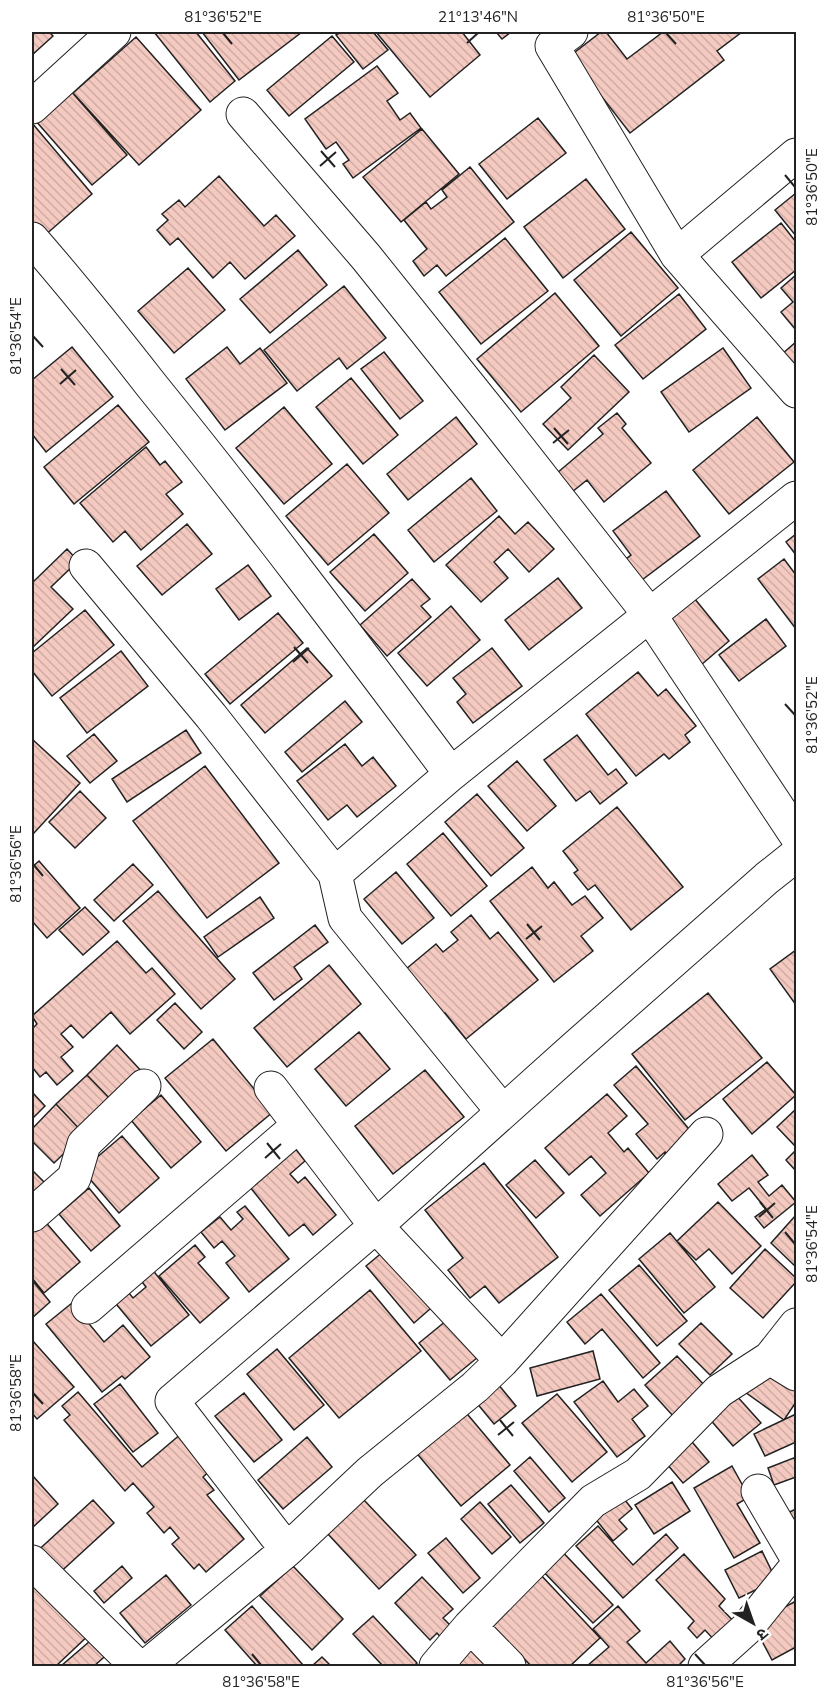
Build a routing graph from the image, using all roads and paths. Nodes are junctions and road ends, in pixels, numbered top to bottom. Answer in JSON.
{"nodes":[{"id":1,"x":114,"y":32,"type":"edge"},
{"id":2,"x":570,"y":32,"type":"edge"},
{"id":3,"x":32,"y":107,"type":"edge"},
{"id":4,"x":243,"y":114,"type":"dead end"},
{"id":5,"x":796,"y":154,"type":"edge"},
{"id":6,"x":32,"y":238,"type":"edge"},
{"id":7,"x":677,"y":255,"type":"junction"},
{"id":8,"x":796,"y":391,"type":"edge"},
{"id":9,"x":796,"y":498,"type":"edge"},
{"id":10,"x":86,"y":566,"type":"dead end"},
{"id":11,"x":649,"y":614,"type":"junction"},
{"id":12,"x":451,"y":774,"type":"junction"},
{"id":13,"x":796,"y":835,"type":"edge"},
{"id":14,"x":796,"y":855,"type":"edge"},
{"id":15,"x":335,"y":874,"type":"junction"},
{"id":16,"x":144,"y":1086,"type":"dead end"},
{"id":17,"x":271,"y":1088,"type":"dead end"},
{"id":18,"x":503,"y":1112,"type":"junction"},
{"id":19,"x":298,"y":1125,"type":"junction"},
{"id":20,"x":706,"y":1134,"type":"dead end"},
{"id":21,"x":32,"y":1215,"type":"edge"},
{"id":22,"x":376,"y":1226,"type":"junction"},
{"id":23,"x":88,"y":1307,"type":"dead end"},
{"id":24,"x":796,"y":1324,"type":"edge"},
{"id":25,"x":502,"y":1361,"type":"junction"},
{"id":26,"x":783,"y":1366,"type":"edge"},
{"id":27,"x":758,"y":1491,"type":"dead end"},
{"id":28,"x":287,"y":1550,"type":"junction"},
{"id":29,"x":796,"y":1556,"type":"edge"},
{"id":30,"x":32,"y":1562,"type":"edge"},
{"id":31,"x":796,"y":1567,"type":"edge"},
{"id":32,"x":470,"y":1626,"type":"junction"},
{"id":33,"x":136,"y":1666,"type":"edge"},
{"id":34,"x":147,"y":1666,"type":"edge"},
{"id":35,"x":436,"y":1666,"type":"edge"},
{"id":36,"x":509,"y":1666,"type":"edge"},
{"id":37,"x":705,"y":1666,"type":"edge"}],
"edges":[{"from":1,"to":3,"type":"street"},
{"from":2,"to":7,"type":"street"},
{"from":4,"to":11,"type":"street"},
{"from":5,"to":7,"type":"street"},
{"from":6,"to":12,"type":"street"},
{"from":7,"to":8,"type":"street"},
{"from":9,"to":11,"type":"street"},
{"from":10,"to":15,"type":"street"},
{"from":11,"to":12,"type":"street"},
{"from":11,"to":13,"type":"street"},
{"from":12,"to":15,"type":"street"},
{"from":14,"to":18,"type":"street"},
{"from":15,"to":18,"type":"street"},
{"from":16,"to":21,"type":"street"},
{"from":17,"to":19,"type":"street"},
{"from":18,"to":22,"type":"street"},
{"from":19,"to":22,"type":"street"},
{"from":19,"to":23,"type":"street"},
{"from":20,"to":25,"type":"street"},
{"from":22,"to":25,"type":"street"},
{"from":22,"to":28,"type":"street"},
{"from":24,"to":26,"type":"street"},
{"from":25,"to":28,"type":"street"},
{"from":26,"to":32,"type":"street"},
{"from":27,"to":29,"type":"street"},
{"from":28,"to":34,"type":"street"},
{"from":30,"to":33,"type":"street"},
{"from":31,"to":37,"type":"street"},
{"from":32,"to":35,"type":"street"},
{"from":32,"to":36,"type":"street"}]}
